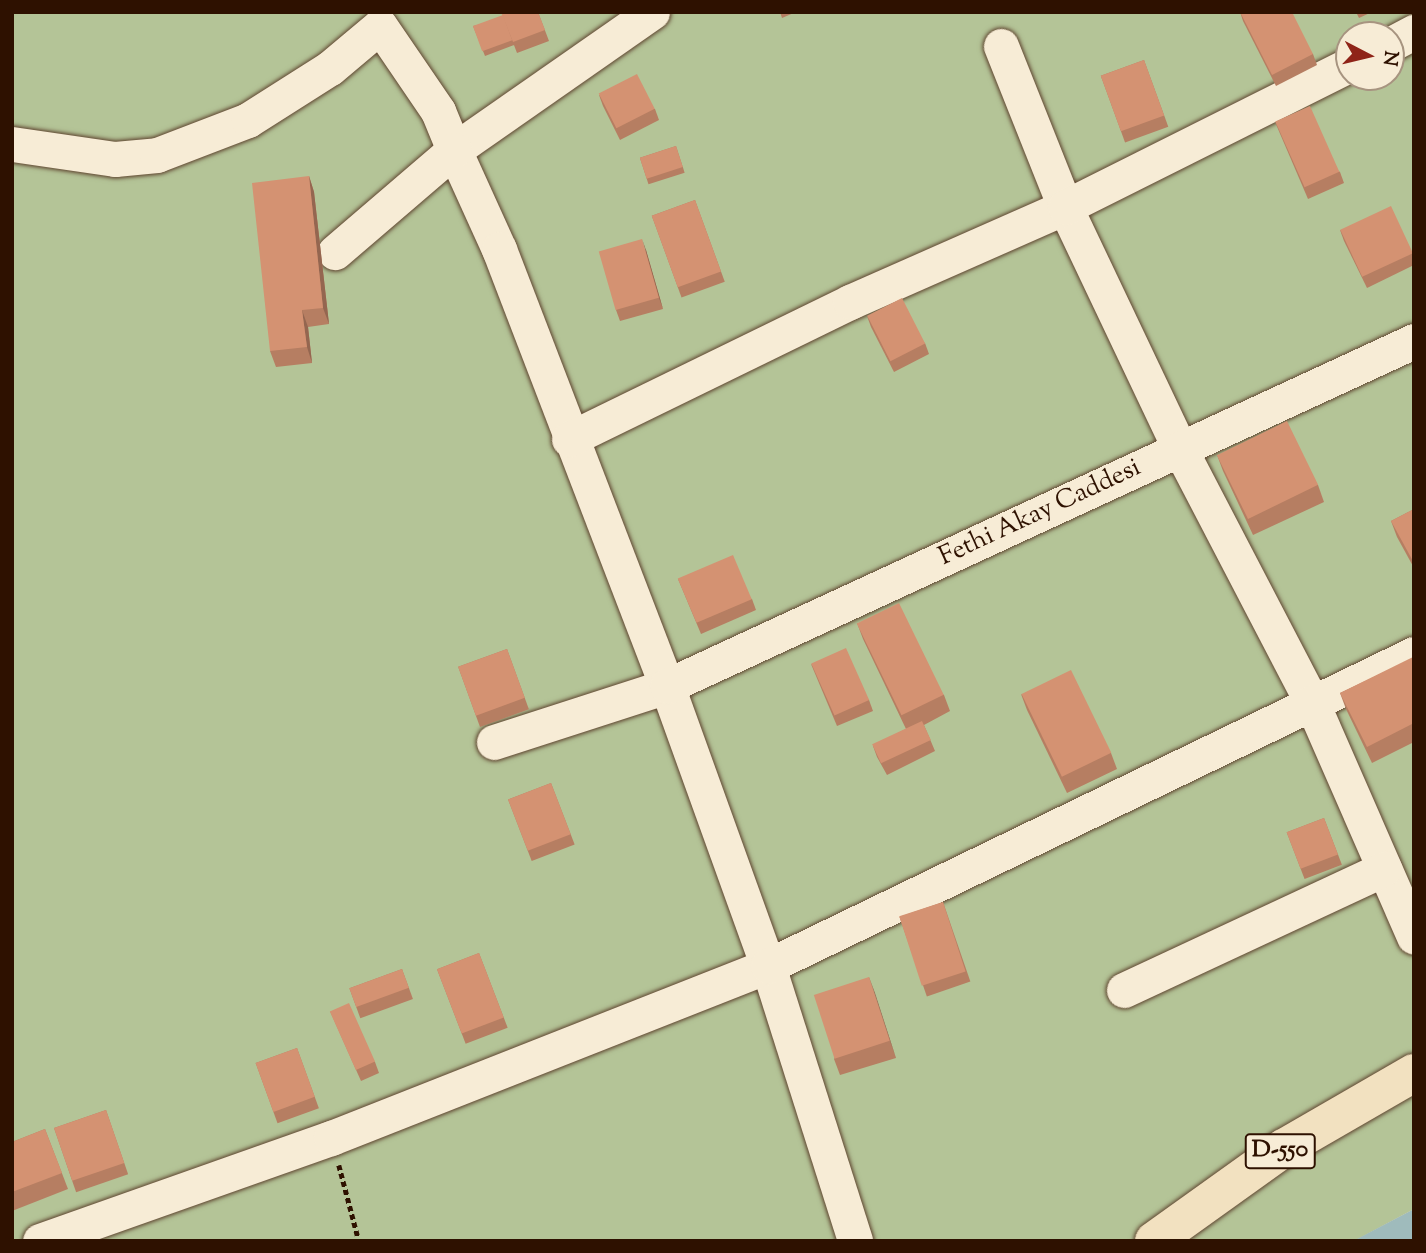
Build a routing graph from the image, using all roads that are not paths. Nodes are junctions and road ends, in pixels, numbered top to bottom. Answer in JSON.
{"nodes":[{"id":1,"x":652,"y":12,"type":"edge"},
{"id":2,"x":1000,"y":46,"type":"dead end"},
{"id":3,"x":1335,"y":72,"type":"edge"},
{"id":4,"x":12,"y":144,"type":"edge"},
{"id":5,"x":454,"y":150,"type":"junction"},
{"id":6,"x":1065,"y":207,"type":"junction"},
{"id":7,"x":335,"y":252,"type":"dead end"},
{"id":8,"x":1414,"y":341,"type":"edge"},
{"id":9,"x":569,"y":439,"type":"junction"},
{"id":10,"x":1180,"y":449,"type":"junction"},
{"id":11,"x":1414,"y":654,"type":"edge"},
{"id":12,"x":667,"y":686,"type":"junction"},
{"id":13,"x":1312,"y":703,"type":"junction"},
{"id":14,"x":494,"y":741,"type":"dead end"},
{"id":15,"x":1384,"y":869,"type":"junction"},
{"id":16,"x":1414,"y":937,"type":"edge"},
{"id":17,"x":768,"y":966,"type":"junction"},
{"id":18,"x":1124,"y":990,"type":"dead end"},
{"id":19,"x":1414,"y":1073,"type":"edge"},
{"id":20,"x":40,"y":1241,"type":"edge"},
{"id":21,"x":855,"y":1241,"type":"edge"},
{"id":22,"x":1154,"y":1241,"type":"edge"}],
"edges":[{"from":1,"to":5,"type":"street"},
{"from":2,"to":6,"type":"street"},
{"from":3,"to":6,"type":"street"},
{"from":4,"to":5,"type":"street"},
{"from":5,"to":7,"type":"street"},
{"from":5,"to":9,"type":"street"},
{"from":6,"to":9,"type":"street"},
{"from":6,"to":10,"type":"street"},
{"from":8,"to":10,"type":"street","name":"Fethi Akay Caddesi"},
{"from":9,"to":12,"type":"street"},
{"from":10,"to":12,"type":"street","name":"Fethi Akay Caddesi"},
{"from":10,"to":13,"type":"street"},
{"from":11,"to":13,"type":"street"},
{"from":12,"to":14,"type":"street","name":"Fethi Akay Caddesi"},
{"from":12,"to":17,"type":"street"},
{"from":13,"to":15,"type":"street"},
{"from":13,"to":17,"type":"street"},
{"from":15,"to":16,"type":"street"},
{"from":15,"to":18,"type":"street"},
{"from":17,"to":20,"type":"street"},
{"from":17,"to":21,"type":"street"},
{"from":19,"to":22,"type":"main road","number":"D-550"}]}
